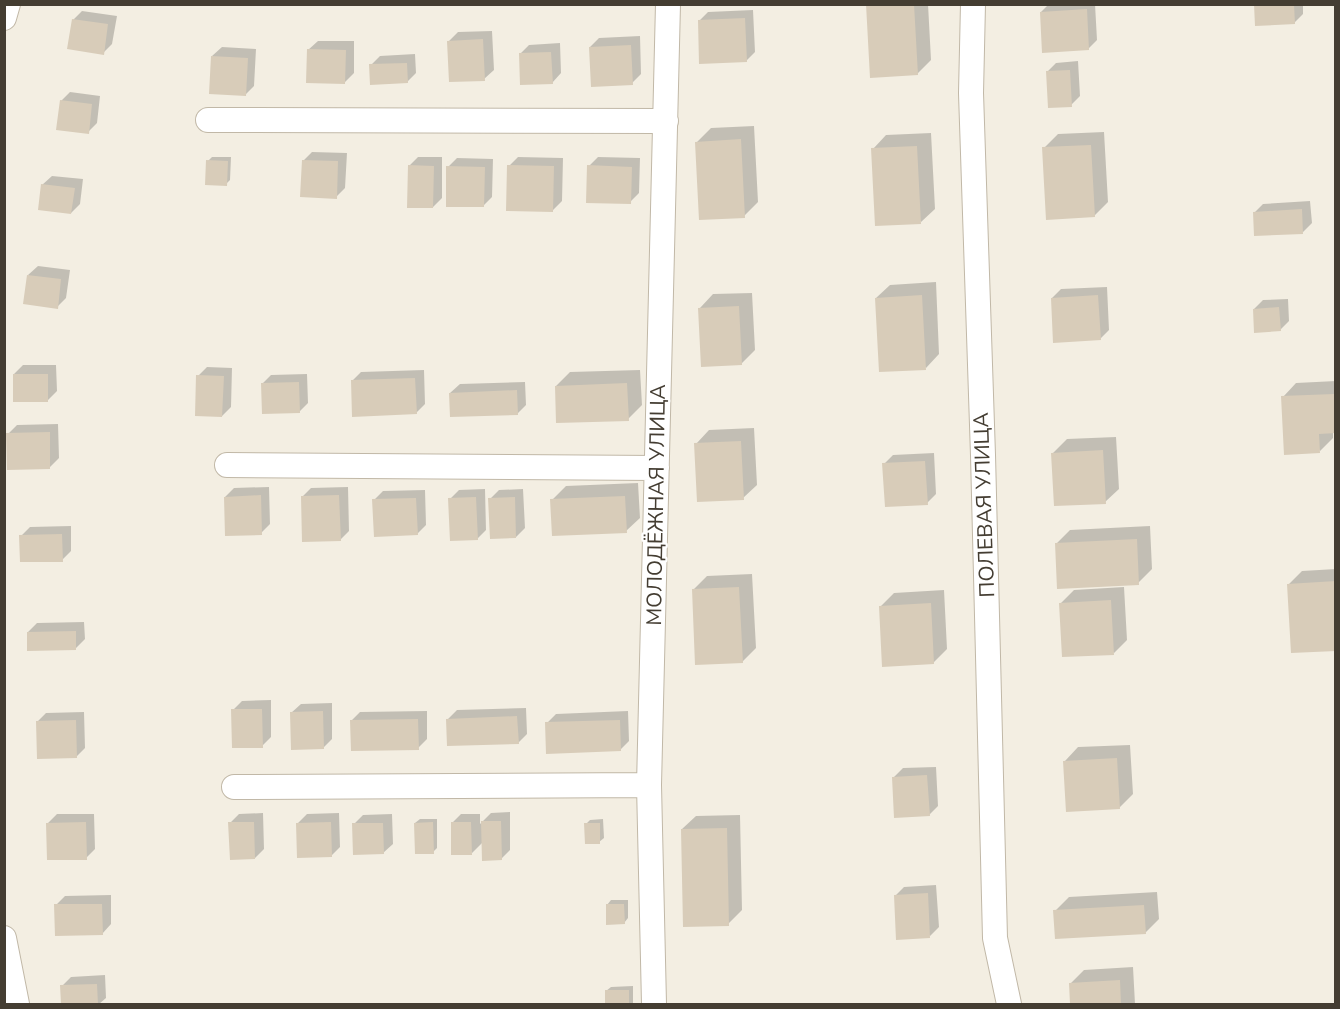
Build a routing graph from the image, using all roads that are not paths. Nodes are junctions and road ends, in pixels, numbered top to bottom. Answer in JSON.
{"nodes":[{"id":1,"x":8,"y":4,"type":"edge"},
{"id":2,"x":668,"y":4,"type":"edge"},
{"id":3,"x":973,"y":4,"type":"edge"},
{"id":4,"x":4,"y":18,"type":"edge"},
{"id":5,"x":208,"y":120,"type":"dead end"},
{"id":6,"x":666,"y":121,"type":"junction"},
{"id":7,"x":227,"y":465,"type":"dead end"},
{"id":8,"x":657,"y":468,"type":"junction"},
{"id":9,"x":649,"y":785,"type":"junction"},
{"id":10,"x":234,"y":787,"type":"dead end"},
{"id":11,"x":4,"y":939,"type":"edge"},
{"id":12,"x":17,"y":1005,"type":"edge"},
{"id":13,"x":654,"y":1005,"type":"edge"},
{"id":14,"x":1009,"y":1005,"type":"edge"}],
"edges":[{"from":1,"to":4,"type":"street"},
{"from":2,"to":6,"type":"street","name":"МОЛОДЁЖНАЯ УЛИЦА"},
{"from":3,"to":14,"type":"street","name":"ПОЛЕВАЯ УЛИЦА"},
{"from":5,"to":6,"type":"street"},
{"from":6,"to":8,"type":"street","name":"МОЛОДЁЖНАЯ УЛИЦА"},
{"from":7,"to":8,"type":"street"},
{"from":8,"to":9,"type":"street","name":"МОЛОДЁЖНАЯ УЛИЦА"},
{"from":9,"to":10,"type":"street"},
{"from":9,"to":13,"type":"street","name":"МОЛОДЁЖНАЯ УЛИЦА"},
{"from":11,"to":12,"type":"street"}]}
